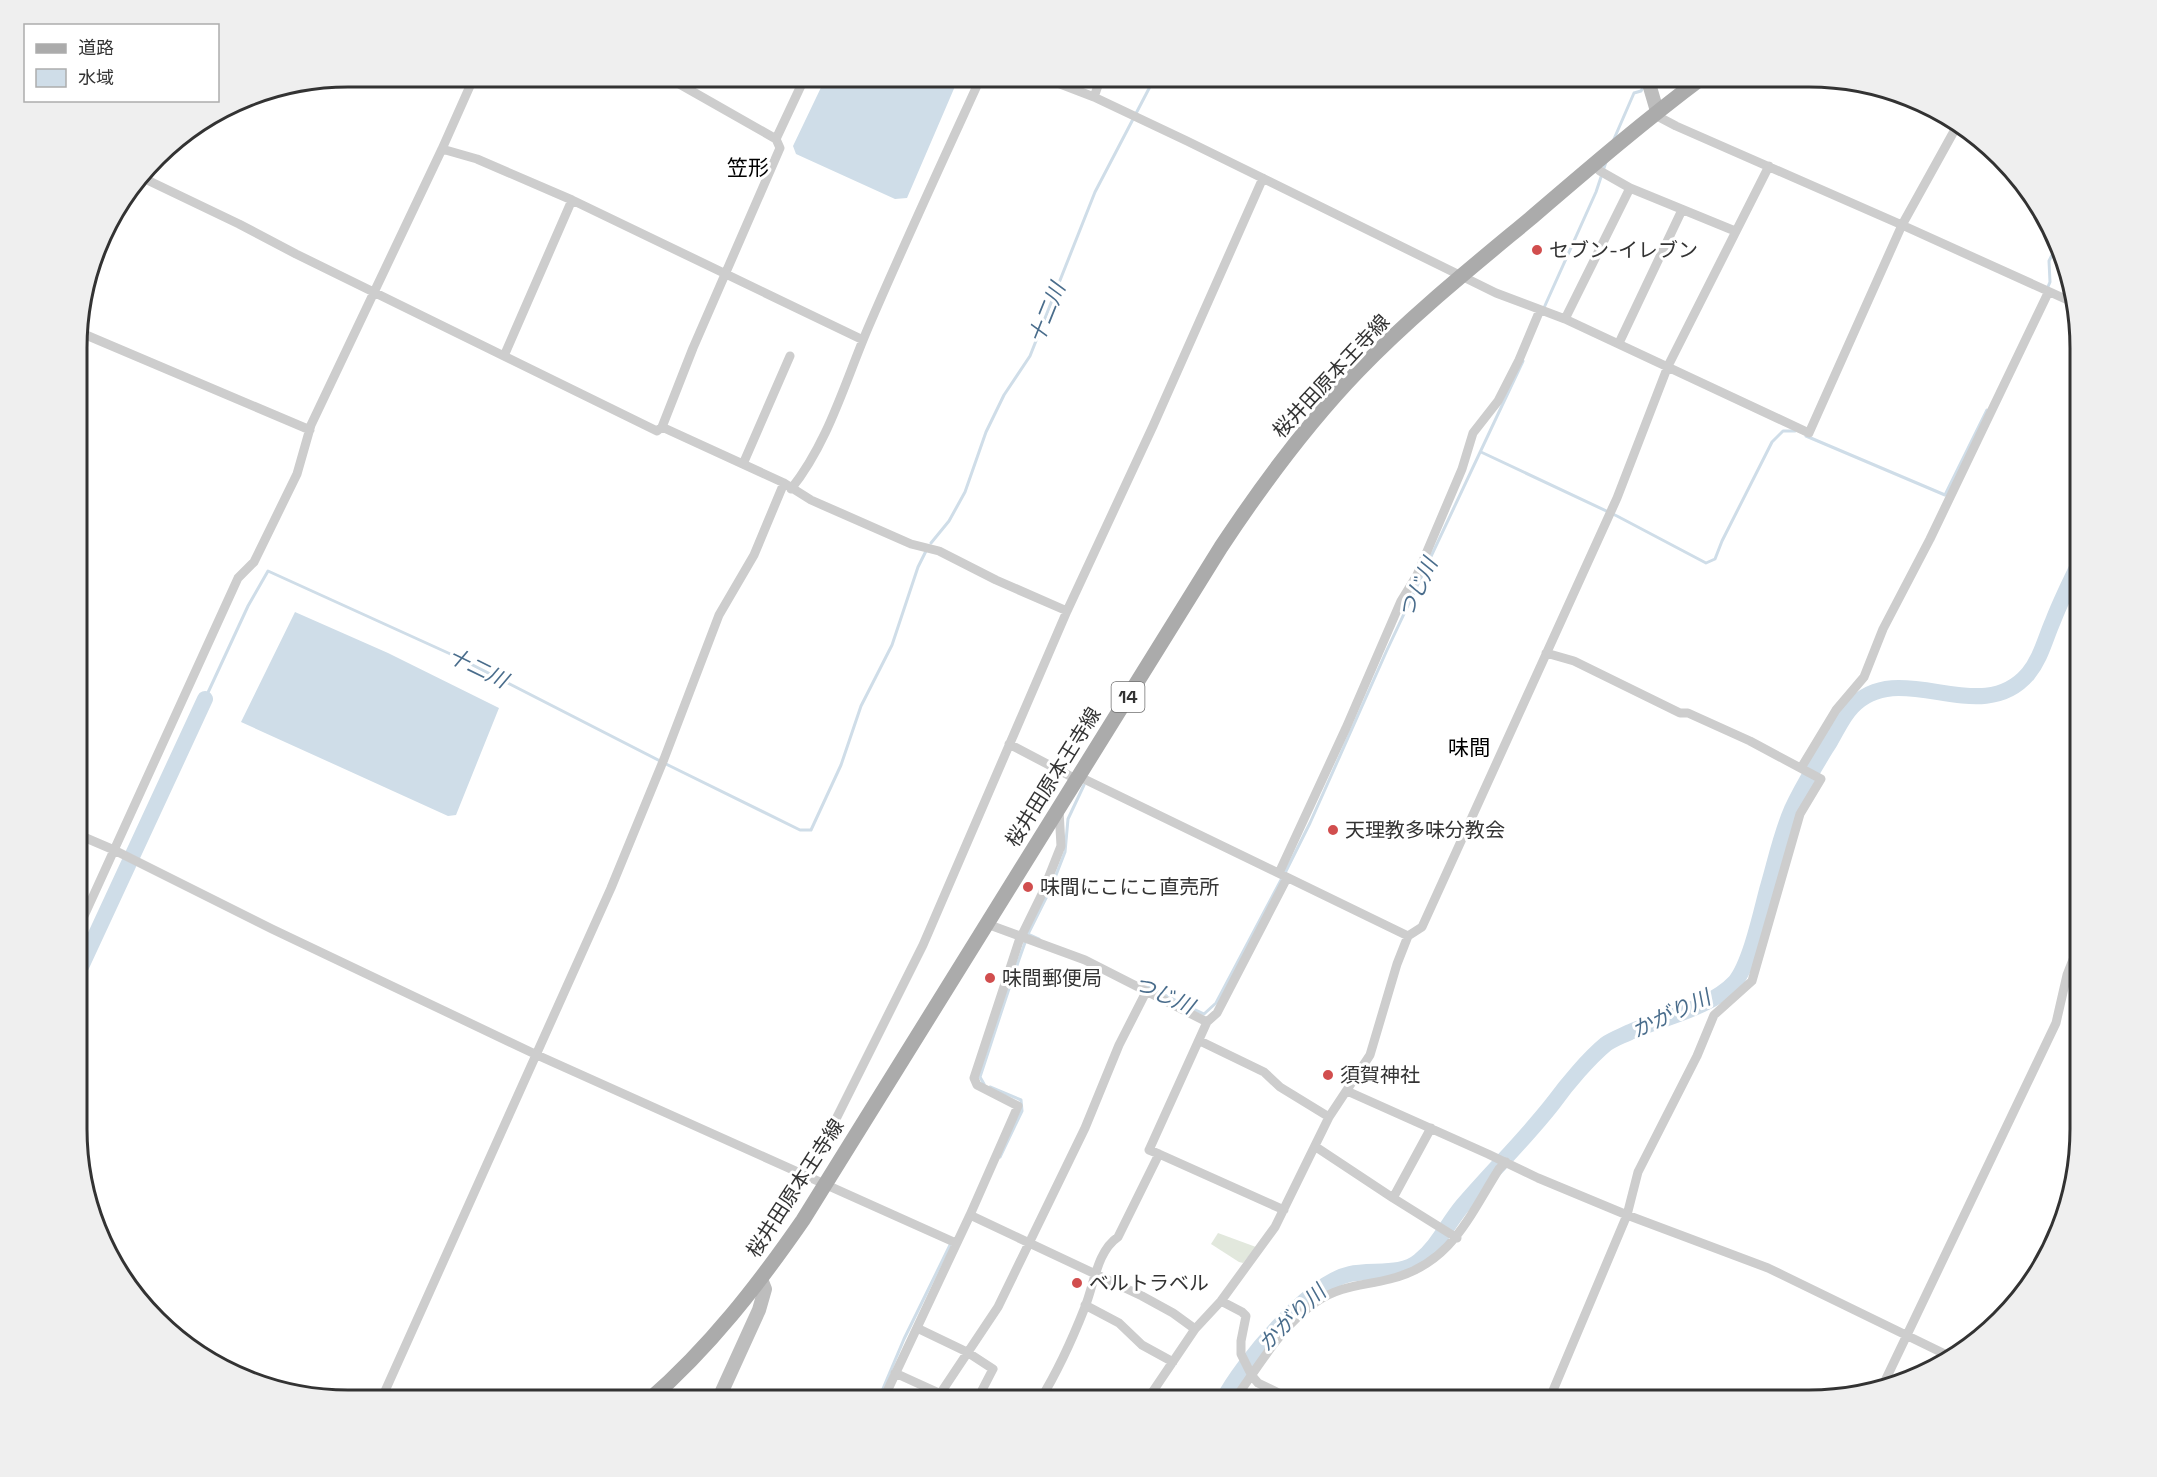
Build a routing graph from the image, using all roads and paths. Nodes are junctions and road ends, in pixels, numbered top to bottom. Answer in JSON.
{"nodes":[{"id":1,"x":469,"y":87,"type":"edge"},
{"id":2,"x":685,"y":87,"type":"edge"},
{"id":3,"x":800,"y":87,"type":"edge"},
{"id":4,"x":976,"y":87,"type":"edge"},
{"id":5,"x":1068,"y":87,"type":"edge"},
{"id":6,"x":1098,"y":87,"type":"edge"},
{"id":7,"x":1650,"y":87,"type":"edge"},
{"id":8,"x":1690,"y":87,"type":"edge"},
{"id":9,"x":1094,"y":97,"type":"junction"},
{"id":10,"x":1658,"y":111,"type":"junction"},
{"id":11,"x":1954,"y":131,"type":"edge"},
{"id":12,"x":776,"y":139,"type":"junction"},
{"id":13,"x":442,"y":149,"type":"junction"},
{"id":14,"x":1769,"y":166,"type":"junction"},
{"id":15,"x":1600,"y":170,"type":"junction"},
{"id":16,"x":1263,"y":178,"type":"junction"},
{"id":17,"x":148,"y":180,"type":"edge"},
{"id":18,"x":1630,"y":188,"type":"junction"},
{"id":19,"x":572,"y":200,"type":"junction"},
{"id":20,"x":1682,"y":210,"type":"junction"},
{"id":21,"x":1902,"y":225,"type":"junction"},
{"id":22,"x":1736,"y":231,"type":"junction"},
{"id":23,"x":726,"y":273,"type":"junction"},
{"id":24,"x":1462,"y":275,"type":"junction"},
{"id":25,"x":375,"y":293,"type":"junction"},
{"id":26,"x":2048,"y":293,"type":"junction"},
{"id":27,"x":2065,"y":300,"type":"edge"},
{"id":28,"x":1540,"y":310,"type":"junction"},
{"id":29,"x":1564,"y":319,"type":"junction"},
{"id":30,"x":88,"y":336,"type":"edge"},
{"id":31,"x":863,"y":340,"type":"junction"},
{"id":32,"x":1619,"y":343,"type":"junction"},
{"id":33,"x":504,"y":356,"type":"junction"},
{"id":34,"x":790,"y":356,"type":"dead end"},
{"id":35,"x":1668,"y":366,"type":"junction"},
{"id":36,"x":662,"y":427,"type":"junction"},
{"id":37,"x":309,"y":430,"type":"junction"},
{"id":38,"x":743,"y":464,"type":"junction"},
{"id":39,"x":788,"y":486,"type":"junction"},
{"id":40,"x":1067,"y":611,"type":"junction"},
{"id":41,"x":1546,"y":653,"type":"junction"},
{"id":42,"x":1009,"y":744,"type":"junction"},
{"id":43,"x":1801,"y":768,"type":"junction"},
{"id":44,"x":1078,"y":777,"type":"junction"},
{"id":45,"x":1058,"y":808,"type":"junction"},
{"id":46,"x":87,"y":838,"type":"edge"},
{"id":47,"x":114,"y":850,"type":"junction"},
{"id":48,"x":1283,"y":875,"type":"junction"},
{"id":49,"x":87,"y":909,"type":"edge"},
{"id":50,"x":987,"y":924,"type":"junction"},
{"id":51,"x":1408,"y":936,"type":"junction"},
{"id":52,"x":1021,"y":937,"type":"junction"},
{"id":53,"x":2070,"y":967,"type":"edge"},
{"id":54,"x":1146,"y":992,"type":"junction"},
{"id":55,"x":1207,"y":1022,"type":"junction"},
{"id":56,"x":1200,"y":1041,"type":"junction"},
{"id":57,"x":537,"y":1055,"type":"junction"},
{"id":58,"x":1347,"y":1091,"type":"junction"},
{"id":59,"x":1329,"y":1117,"type":"junction"},
{"id":60,"x":1431,"y":1128,"type":"junction"},
{"id":61,"x":1316,"y":1147,"type":"junction"},
{"id":62,"x":1159,"y":1154,"type":"junction"},
{"id":63,"x":1506,"y":1162,"type":"junction"},
{"id":64,"x":808,"y":1175,"type":"junction"},
{"id":65,"x":824,"y":1183,"type":"junction"},
{"id":66,"x":1393,"y":1198,"type":"junction"},
{"id":67,"x":1284,"y":1210,"type":"junction"},
{"id":68,"x":970,"y":1215,"type":"junction"},
{"id":69,"x":1627,"y":1215,"type":"junction"},
{"id":70,"x":1457,"y":1238,"type":"junction"},
{"id":71,"x":1031,"y":1242,"type":"junction"},
{"id":72,"x":956,"y":1243,"type":"junction"},
{"id":73,"x":1095,"y":1275,"type":"junction"},
{"id":74,"x":761,"y":1279,"type":"junction"},
{"id":75,"x":1221,"y":1301,"type":"junction"},
{"id":76,"x":1085,"y":1305,"type":"junction"},
{"id":77,"x":917,"y":1328,"type":"junction"},
{"id":78,"x":1195,"y":1329,"type":"junction"},
{"id":79,"x":1905,"y":1336,"type":"junction"},
{"id":80,"x":967,"y":1352,"type":"junction"},
{"id":81,"x":1943,"y":1353,"type":"edge"},
{"id":82,"x":1173,"y":1362,"type":"junction"},
{"id":83,"x":895,"y":1373,"type":"junction"},
{"id":84,"x":1252,"y":1376,"type":"junction"},
{"id":85,"x":1886,"y":1378,"type":"edge"},
{"id":86,"x":386,"y":1390,"type":"edge"},
{"id":87,"x":660,"y":1390,"type":"edge"},
{"id":88,"x":723,"y":1390,"type":"edge"},
{"id":89,"x":887,"y":1390,"type":"edge"},
{"id":90,"x":925,"y":1390,"type":"edge"},
{"id":91,"x":943,"y":1390,"type":"edge"},
{"id":92,"x":982,"y":1390,"type":"edge"},
{"id":93,"x":1046,"y":1390,"type":"edge"},
{"id":94,"x":1154,"y":1390,"type":"edge"},
{"id":95,"x":1242,"y":1390,"type":"edge"},
{"id":96,"x":1272,"y":1390,"type":"edge"},
{"id":97,"x":1553,"y":1390,"type":"edge"}],
"edges":[{"from":1,"to":13,"type":"street"},
{"from":2,"to":12,"type":"street"},
{"from":3,"to":12,"type":"street"},
{"from":4,"to":31,"type":"street"},
{"from":5,"to":9,"type":"street"},
{"from":6,"to":9,"type":"street"},
{"from":7,"to":10,"type":"street"},
{"from":8,"to":10,"type":"main road","name":"桜井田原本王寺線","number":"14"},
{"from":9,"to":16,"type":"street"},
{"from":10,"to":14,"type":"street"},
{"from":10,"to":15,"type":"main road","name":"桜井田原本王寺線","number":"14"},
{"from":11,"to":21,"type":"street"},
{"from":12,"to":23,"type":"street"},
{"from":13,"to":19,"type":"street"},
{"from":13,"to":25,"type":"street"},
{"from":14,"to":21,"type":"street"},
{"from":14,"to":22,"type":"street"},
{"from":15,"to":18,"type":"street"},
{"from":15,"to":24,"type":"main road","name":"桜井田原本王寺線","number":"14"},
{"from":16,"to":24,"type":"street"},
{"from":16,"to":40,"type":"street"},
{"from":17,"to":25,"type":"street"},
{"from":18,"to":20,"type":"street"},
{"from":18,"to":29,"type":"street"},
{"from":19,"to":23,"type":"street"},
{"from":19,"to":33,"type":"street"},
{"from":20,"to":22,"type":"street"},
{"from":20,"to":32,"type":"street"},
{"from":21,"to":26,"type":"street"},
{"from":21,"to":35,"type":"street"},
{"from":22,"to":35,"type":"street"},
{"from":23,"to":31,"type":"street"},
{"from":23,"to":36,"type":"street"},
{"from":24,"to":28,"type":"street"},
{"from":24,"to":44,"type":"main road","name":"桜井田原本王寺線","number":"14"},
{"from":25,"to":33,"type":"street"},
{"from":25,"to":37,"type":"street"},
{"from":26,"to":27,"type":"street"},
{"from":26,"to":43,"type":"street"},
{"from":28,"to":29,"type":"street"},
{"from":28,"to":48,"type":"street"},
{"from":29,"to":32,"type":"street"},
{"from":30,"to":37,"type":"street"},
{"from":31,"to":39,"type":"street"},
{"from":32,"to":35,"type":"street"},
{"from":33,"to":36,"type":"street"},
{"from":34,"to":38,"type":"street"},
{"from":35,"to":41,"type":"street"},
{"from":36,"to":38,"type":"street"},
{"from":37,"to":47,"type":"street"},
{"from":38,"to":39,"type":"street"},
{"from":39,"to":40,"type":"street"},
{"from":39,"to":57,"type":"street"},
{"from":40,"to":42,"type":"street"},
{"from":41,"to":43,"type":"street"},
{"from":41,"to":51,"type":"street"},
{"from":42,"to":44,"type":"street"},
{"from":42,"to":64,"type":"street"},
{"from":43,"to":69,"type":"street"},
{"from":44,"to":45,"type":"main road","name":"桜井田原本王寺線","number":"14"},
{"from":44,"to":48,"type":"street"},
{"from":45,"to":50,"type":"main road","name":"桜井田原本王寺線","number":"14"},
{"from":45,"to":52,"type":"street"},
{"from":46,"to":47,"type":"street"},
{"from":47,"to":49,"type":"street"},
{"from":47,"to":57,"type":"street"},
{"from":48,"to":51,"type":"street"},
{"from":48,"to":55,"type":"street"},
{"from":50,"to":52,"type":"street"},
{"from":50,"to":65,"type":"main road","name":"桜井田原本王寺線","number":"14"},
{"from":51,"to":58,"type":"street"},
{"from":52,"to":54,"type":"street"},
{"from":52,"to":68,"type":"street"},
{"from":53,"to":79,"type":"street"},
{"from":54,"to":55,"type":"street"},
{"from":54,"to":71,"type":"street"},
{"from":55,"to":56,"type":"street"},
{"from":56,"to":59,"type":"street"},
{"from":56,"to":62,"type":"street"},
{"from":57,"to":64,"type":"street"},
{"from":57,"to":86,"type":"street"},
{"from":58,"to":59,"type":"street"},
{"from":58,"to":60,"type":"street"},
{"from":59,"to":61,"type":"street"},
{"from":60,"to":63,"type":"street"},
{"from":60,"to":66,"type":"street"},
{"from":61,"to":66,"type":"street"},
{"from":61,"to":67,"type":"street"},
{"from":62,"to":67,"type":"street"},
{"from":62,"to":73,"type":"street"},
{"from":63,"to":69,"type":"street"},
{"from":63,"to":70,"type":"street"},
{"from":64,"to":65,"type":"street"},
{"from":65,"to":72,"type":"street"},
{"from":65,"to":74,"type":"main road","name":"桜井田原本王寺線","number":"14"},
{"from":66,"to":70,"type":"street"},
{"from":67,"to":75,"type":"street"},
{"from":68,"to":71,"type":"street"},
{"from":68,"to":72,"type":"street"},
{"from":69,"to":79,"type":"street"},
{"from":69,"to":97,"type":"street"},
{"from":70,"to":84,"type":"street"},
{"from":71,"to":73,"type":"street"},
{"from":71,"to":80,"type":"street"},
{"from":72,"to":77,"type":"street"},
{"from":73,"to":76,"type":"street"},
{"from":73,"to":78,"type":"street"},
{"from":74,"to":87,"type":"main road","name":"桜井田原本王寺線","number":"14"},
{"from":74,"to":88,"type":"street"},
{"from":75,"to":78,"type":"street"},
{"from":75,"to":84,"type":"street"},
{"from":76,"to":82,"type":"street"},
{"from":76,"to":93,"type":"street"},
{"from":77,"to":80,"type":"street"},
{"from":77,"to":83,"type":"street"},
{"from":78,"to":82,"type":"street"},
{"from":79,"to":81,"type":"street"},
{"from":79,"to":85,"type":"street"},
{"from":80,"to":91,"type":"street"},
{"from":80,"to":92,"type":"street"},
{"from":82,"to":94,"type":"street"},
{"from":83,"to":89,"type":"street"},
{"from":83,"to":90,"type":"street"},
{"from":84,"to":95,"type":"street"},
{"from":84,"to":96,"type":"street"}]}
